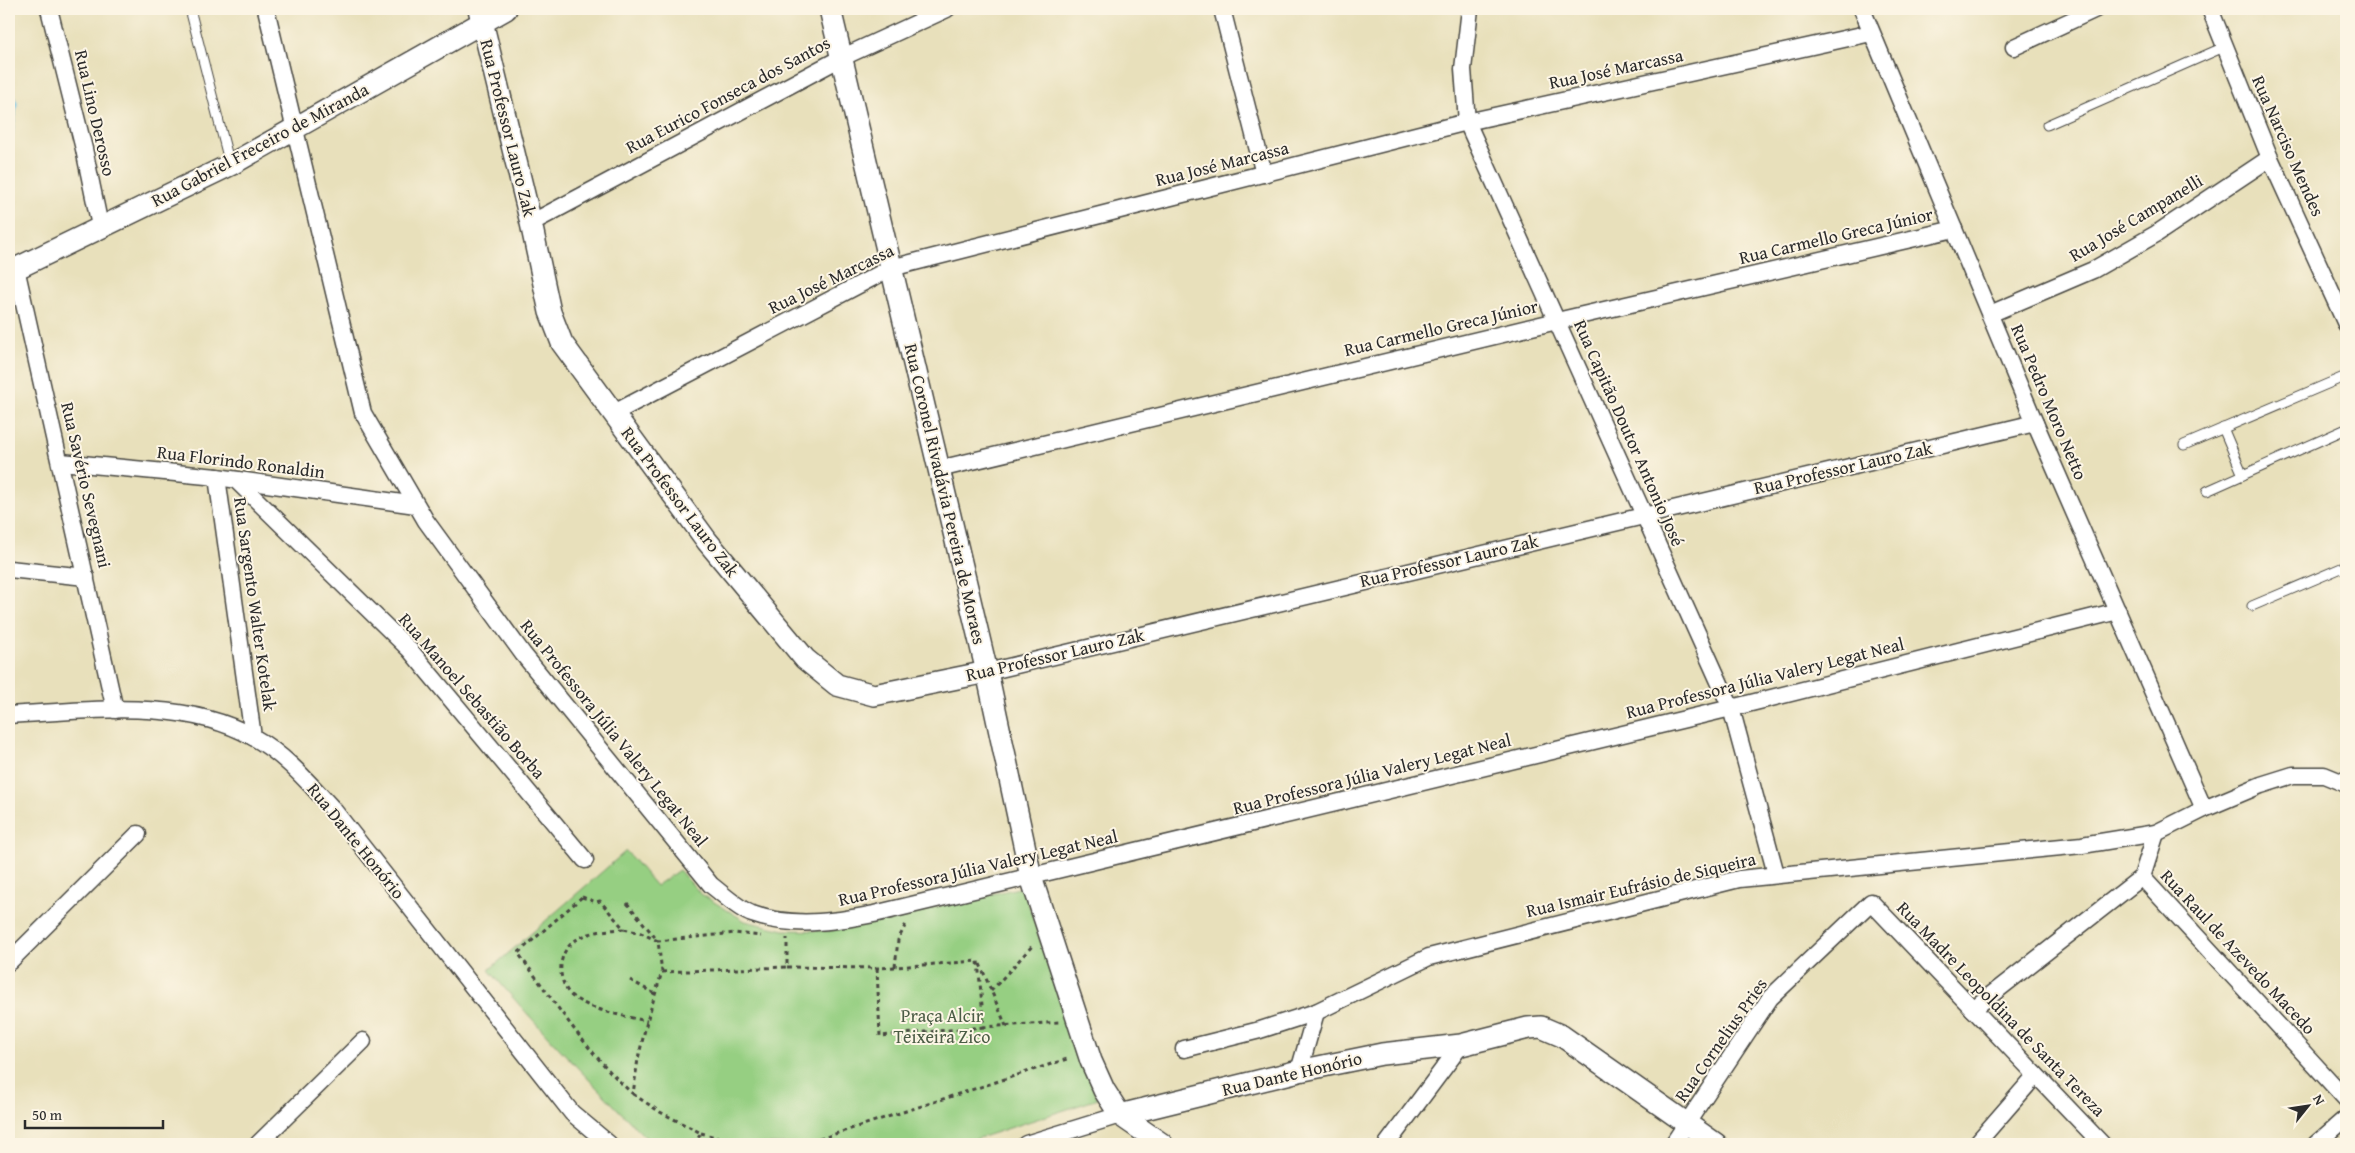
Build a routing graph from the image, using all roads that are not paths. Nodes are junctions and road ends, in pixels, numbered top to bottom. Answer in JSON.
{"nodes":[{"id":1,"x":49,"y":9,"type":"edge"},
{"id":2,"x":190,"y":9,"type":"edge"},
{"id":3,"x":266,"y":9,"type":"edge"},
{"id":4,"x":506,"y":9,"type":"edge"},
{"id":5,"x":830,"y":9,"type":"edge"},
{"id":6,"x":947,"y":9,"type":"edge"},
{"id":7,"x":1222,"y":9,"type":"edge"},
{"id":8,"x":1470,"y":9,"type":"edge"},
{"id":9,"x":1862,"y":9,"type":"edge"},
{"id":10,"x":2096,"y":9,"type":"edge"},
{"id":11,"x":2210,"y":9,"type":"edge"},
{"id":12,"x":481,"y":16,"type":"edge"},
{"id":13,"x":1871,"y":33,"type":"junction"},
{"id":14,"x":2224,"y":47,"type":"junction"},
{"id":15,"x":2014,"y":48,"type":"dead end"},
{"id":16,"x":841,"y":58,"type":"junction"},
{"id":17,"x":1467,"y":122,"type":"junction"},
{"id":18,"x":2047,"y":125,"type":"dead end"},
{"id":19,"x":295,"y":130,"type":"junction"},
{"id":20,"x":2270,"y":158,"type":"junction"},
{"id":21,"x":230,"y":165,"type":"junction"},
{"id":22,"x":1264,"y":174,"type":"junction"},
{"id":23,"x":531,"y":223,"type":"junction"},
{"id":24,"x":100,"y":226,"type":"junction"},
{"id":25,"x":1954,"y":229,"type":"junction"},
{"id":26,"x":891,"y":268,"type":"junction"},
{"id":27,"x":12,"y":270,"type":"edge"},
{"id":28,"x":1990,"y":314,"type":"junction"},
{"id":29,"x":1556,"y":321,"type":"junction"},
{"id":30,"x":2346,"y":324,"type":"edge"},
{"id":31,"x":2346,"y":376,"type":"edge"},
{"id":32,"x":612,"y":414,"type":"junction"},
{"id":33,"x":2035,"y":423,"type":"junction"},
{"id":34,"x":2223,"y":428,"type":"junction"},
{"id":35,"x":2346,"y":428,"type":"edge"},
{"id":36,"x":2184,"y":445,"type":"dead end"},
{"id":37,"x":61,"y":462,"type":"junction"},
{"id":38,"x":939,"y":469,"type":"junction"},
{"id":39,"x":2243,"y":475,"type":"junction"},
{"id":40,"x":217,"y":477,"type":"junction"},
{"id":41,"x":236,"y":480,"type":"junction"},
{"id":42,"x":2207,"y":491,"type":"dead end"},
{"id":43,"x":416,"y":505,"type":"junction"},
{"id":44,"x":1644,"y":515,"type":"junction"},
{"id":45,"x":2346,"y":566,"type":"edge"},
{"id":46,"x":9,"y":569,"type":"edge"},
{"id":47,"x":86,"y":577,"type":"junction"},
{"id":48,"x":2252,"y":606,"type":"dead end"},
{"id":49,"x":2118,"y":611,"type":"junction"},
{"id":50,"x":987,"y":672,"type":"junction"},
{"id":51,"x":1731,"y":708,"type":"junction"},
{"id":52,"x":115,"y":710,"type":"junction"},
{"id":53,"x":9,"y":715,"type":"edge"},
{"id":54,"x":253,"y":737,"type":"junction"},
{"id":55,"x":2346,"y":784,"type":"edge"},
{"id":56,"x":2204,"y":809,"type":"junction"},
{"id":57,"x":2156,"y":833,"type":"junction"},
{"id":58,"x":138,"y":834,"type":"dead end"},
{"id":59,"x":586,"y":860,"type":"dead end"},
{"id":60,"x":1776,"y":874,"type":"junction"},
{"id":61,"x":1031,"y":877,"type":"junction"},
{"id":62,"x":2142,"y":877,"type":"junction"},
{"id":63,"x":1871,"y":902,"type":"joint"},
{"id":64,"x":9,"y":962,"type":"edge"},
{"id":65,"x":1973,"y":1009,"type":"junction"},
{"id":66,"x":1316,"y":1012,"type":"junction"},
{"id":67,"x":363,"y":1041,"type":"dead end"},
{"id":68,"x":1461,"y":1044,"type":"junction"},
{"id":69,"x":1184,"y":1049,"type":"dead end"},
{"id":70,"x":1300,"y":1065,"type":"junction"},
{"id":71,"x":2036,"y":1075,"type":"junction"},
{"id":72,"x":2346,"y":1099,"type":"edge"},
{"id":73,"x":1120,"y":1115,"type":"junction"},
{"id":74,"x":2346,"y":1118,"type":"edge"},
{"id":75,"x":1687,"y":1124,"type":"junction"},
{"id":76,"x":258,"y":1144,"type":"edge"},
{"id":77,"x":608,"y":1144,"type":"edge"},
{"id":78,"x":1026,"y":1144,"type":"edge"},
{"id":79,"x":1162,"y":1144,"type":"edge"},
{"id":80,"x":1386,"y":1144,"type":"edge"},
{"id":81,"x":1673,"y":1144,"type":"edge"},
{"id":82,"x":1716,"y":1144,"type":"edge"},
{"id":83,"x":1976,"y":1144,"type":"edge"},
{"id":84,"x":2102,"y":1144,"type":"edge"},
{"id":85,"x":2316,"y":1144,"type":"edge"}],
"edges":[{"from":1,"to":24,"type":"street","name":"Rua Lino Derosso"},
{"from":2,"to":21,"type":"lane"},
{"from":3,"to":19,"type":"street","name":"Rua Professora Júlia Valery Legat Neal"},
{"from":4,"to":12,"type":"street","name":"Rua Gabriel Freceiro de Miranda"},
{"from":5,"to":16,"type":"street","name":"Rua Coronel Rivadávia Pereira de Moraes"},
{"from":6,"to":16,"type":"street","name":"Rua Eurico Fonseca dos Santos"},
{"from":7,"to":22,"type":"street"},
{"from":8,"to":17,"type":"street","name":"Rua Capitão Doutor Antonio José"},
{"from":9,"to":13,"type":"street","name":"Rua Pedro Moro Netto"},
{"from":10,"to":15,"type":"street"},
{"from":11,"to":14,"type":"street","name":"Rua Narciso Mendes"},
{"from":12,"to":19,"type":"street","name":"Rua Gabriel Freceiro de Miranda"},
{"from":12,"to":23,"type":"street","name":"Rua Professor Lauro Zak"},
{"from":13,"to":17,"type":"street","name":"Rua José Marcassa"},
{"from":13,"to":25,"type":"street","name":"Rua Pedro Moro Netto"},
{"from":14,"to":18,"type":"lane"},
{"from":14,"to":20,"type":"street","name":"Rua Narciso Mendes"},
{"from":16,"to":23,"type":"street","name":"Rua Eurico Fonseca dos Santos"},
{"from":16,"to":26,"type":"street","name":"Rua Coronel Rivadávia Pereira de Moraes"},
{"from":17,"to":22,"type":"street","name":"Rua José Marcassa"},
{"from":17,"to":29,"type":"street","name":"Rua Capitão Doutor Antonio José"},
{"from":19,"to":21,"type":"street","name":"Rua Gabriel Freceiro de Miranda"},
{"from":19,"to":43,"type":"street","name":"Rua Professora Júlia Valery Legat Neal"},
{"from":20,"to":28,"type":"street","name":"Rua José Campanelli"},
{"from":20,"to":30,"type":"street","name":"Rua Narciso Mendes"},
{"from":21,"to":24,"type":"street","name":"Rua Gabriel Freceiro de Miranda"},
{"from":22,"to":26,"type":"street","name":"Rua José Marcassa"},
{"from":23,"to":32,"type":"street","name":"Rua Professor Lauro Zak"},
{"from":24,"to":27,"type":"street","name":"Rua Gabriel Freceiro de Miranda"},
{"from":25,"to":28,"type":"street","name":"Rua Pedro Moro Netto"},
{"from":25,"to":29,"type":"street","name":"Rua Carmello Greca Júnior"},
{"from":26,"to":32,"type":"street","name":"Rua José Marcassa"},
{"from":26,"to":38,"type":"street","name":"Rua Coronel Rivadávia Pereira de Moraes"},
{"from":27,"to":37,"type":"street","name":"Rua Savério Sevegnani"},
{"from":28,"to":33,"type":"street","name":"Rua Pedro Moro Netto"},
{"from":29,"to":38,"type":"street","name":"Rua Carmello Greca Júnior"},
{"from":29,"to":44,"type":"street","name":"Rua Capitão Doutor Antonio José"},
{"from":31,"to":34,"type":"lane"},
{"from":32,"to":50,"type":"street","name":"Rua Professor Lauro Zak"},
{"from":33,"to":44,"type":"street","name":"Rua Professor Lauro Zak"},
{"from":33,"to":49,"type":"street","name":"Rua Pedro Moro Netto"},
{"from":34,"to":36,"type":"lane"},
{"from":34,"to":39,"type":"lane"},
{"from":35,"to":39,"type":"lane"},
{"from":37,"to":40,"type":"street","name":"Rua Florindo Ronaldin"},
{"from":37,"to":47,"type":"street","name":"Rua Savério Sevegnani"},
{"from":38,"to":50,"type":"street","name":"Rua Coronel Rivadávia Pereira de Moraes"},
{"from":39,"to":42,"type":"lane"},
{"from":40,"to":41,"type":"street","name":"Rua Florindo Ronaldin"},
{"from":40,"to":54,"type":"street","name":"Rua Sargento Walter Kotelak"},
{"from":41,"to":43,"type":"street","name":"Rua Florindo Ronaldin"},
{"from":41,"to":59,"type":"street","name":"Rua Manoel Sebastião Borba"},
{"from":43,"to":61,"type":"street","name":"Rua Professora Júlia Valery Legat Neal"},
{"from":44,"to":50,"type":"street","name":"Rua Professor Lauro Zak"},
{"from":44,"to":51,"type":"street","name":"Rua Capitão Doutor Antonio José"},
{"from":45,"to":48,"type":"lane"},
{"from":46,"to":47,"type":"street"},
{"from":47,"to":52,"type":"street","name":"Rua Savério Sevegnani"},
{"from":49,"to":51,"type":"street","name":"Rua Professora Júlia Valery Legat Neal"},
{"from":49,"to":56,"type":"street","name":"Rua Pedro Moro Netto"},
{"from":50,"to":61,"type":"street","name":"Rua Coronel Rivadávia Pereira de Moraes"},
{"from":51,"to":60,"type":"street","name":"Rua Capitão Doutor Antonio José"},
{"from":51,"to":61,"type":"street","name":"Rua Professora Júlia Valery Legat Neal"},
{"from":52,"to":53,"type":"street","name":"Rua Dante Honório"},
{"from":52,"to":54,"type":"street","name":"Rua Dante Honório"},
{"from":54,"to":77,"type":"street","name":"Rua Dante Honório"},
{"from":55,"to":56,"type":"street","name":"Rua Ismair Eufrásio de Siqueira"},
{"from":56,"to":57,"type":"street","name":"Rua Ismair Eufrásio de Siqueira"},
{"from":57,"to":60,"type":"street","name":"Rua Ismair Eufrásio de Siqueira"},
{"from":57,"to":62,"type":"street"},
{"from":58,"to":64,"type":"street"},
{"from":60,"to":66,"type":"street","name":"Rua Ismair Eufrásio de Siqueira"},
{"from":61,"to":73,"type":"street","name":"Rua Coronel Rivadávia Pereira de Moraes"},
{"from":62,"to":65,"type":"street"},
{"from":62,"to":72,"type":"street","name":"Rua Raul de Azevedo Macedo"},
{"from":63,"to":65,"type":"street","name":"Rua Madre Leopoldina de Santa Tereza"},
{"from":63,"to":75,"type":"street","name":"Rua Cornelius Pries"},
{"from":65,"to":71,"type":"street","name":"Rua Madre Leopoldina de Santa Tereza"},
{"from":66,"to":69,"type":"street","name":"Rua Ismair Eufrásio de Siqueira"},
{"from":66,"to":70,"type":"street"},
{"from":67,"to":76,"type":"street"},
{"from":68,"to":70,"type":"street","name":"Rua Dante Honório"},
{"from":68,"to":75,"type":"street","name":"Rua Dante Honório"},
{"from":68,"to":80,"type":"street"},
{"from":70,"to":73,"type":"street","name":"Rua Dante Honório"},
{"from":71,"to":83,"type":"street"},
{"from":71,"to":84,"type":"street","name":"Rua Madre Leopoldina de Santa Tereza"},
{"from":73,"to":78,"type":"street","name":"Rua Dante Honório"},
{"from":73,"to":79,"type":"street"},
{"from":74,"to":85,"type":"street"},
{"from":75,"to":81,"type":"street","name":"Rua Cornelius Pries"},
{"from":75,"to":82,"type":"street","name":"Rua Dante Honório"}]}
